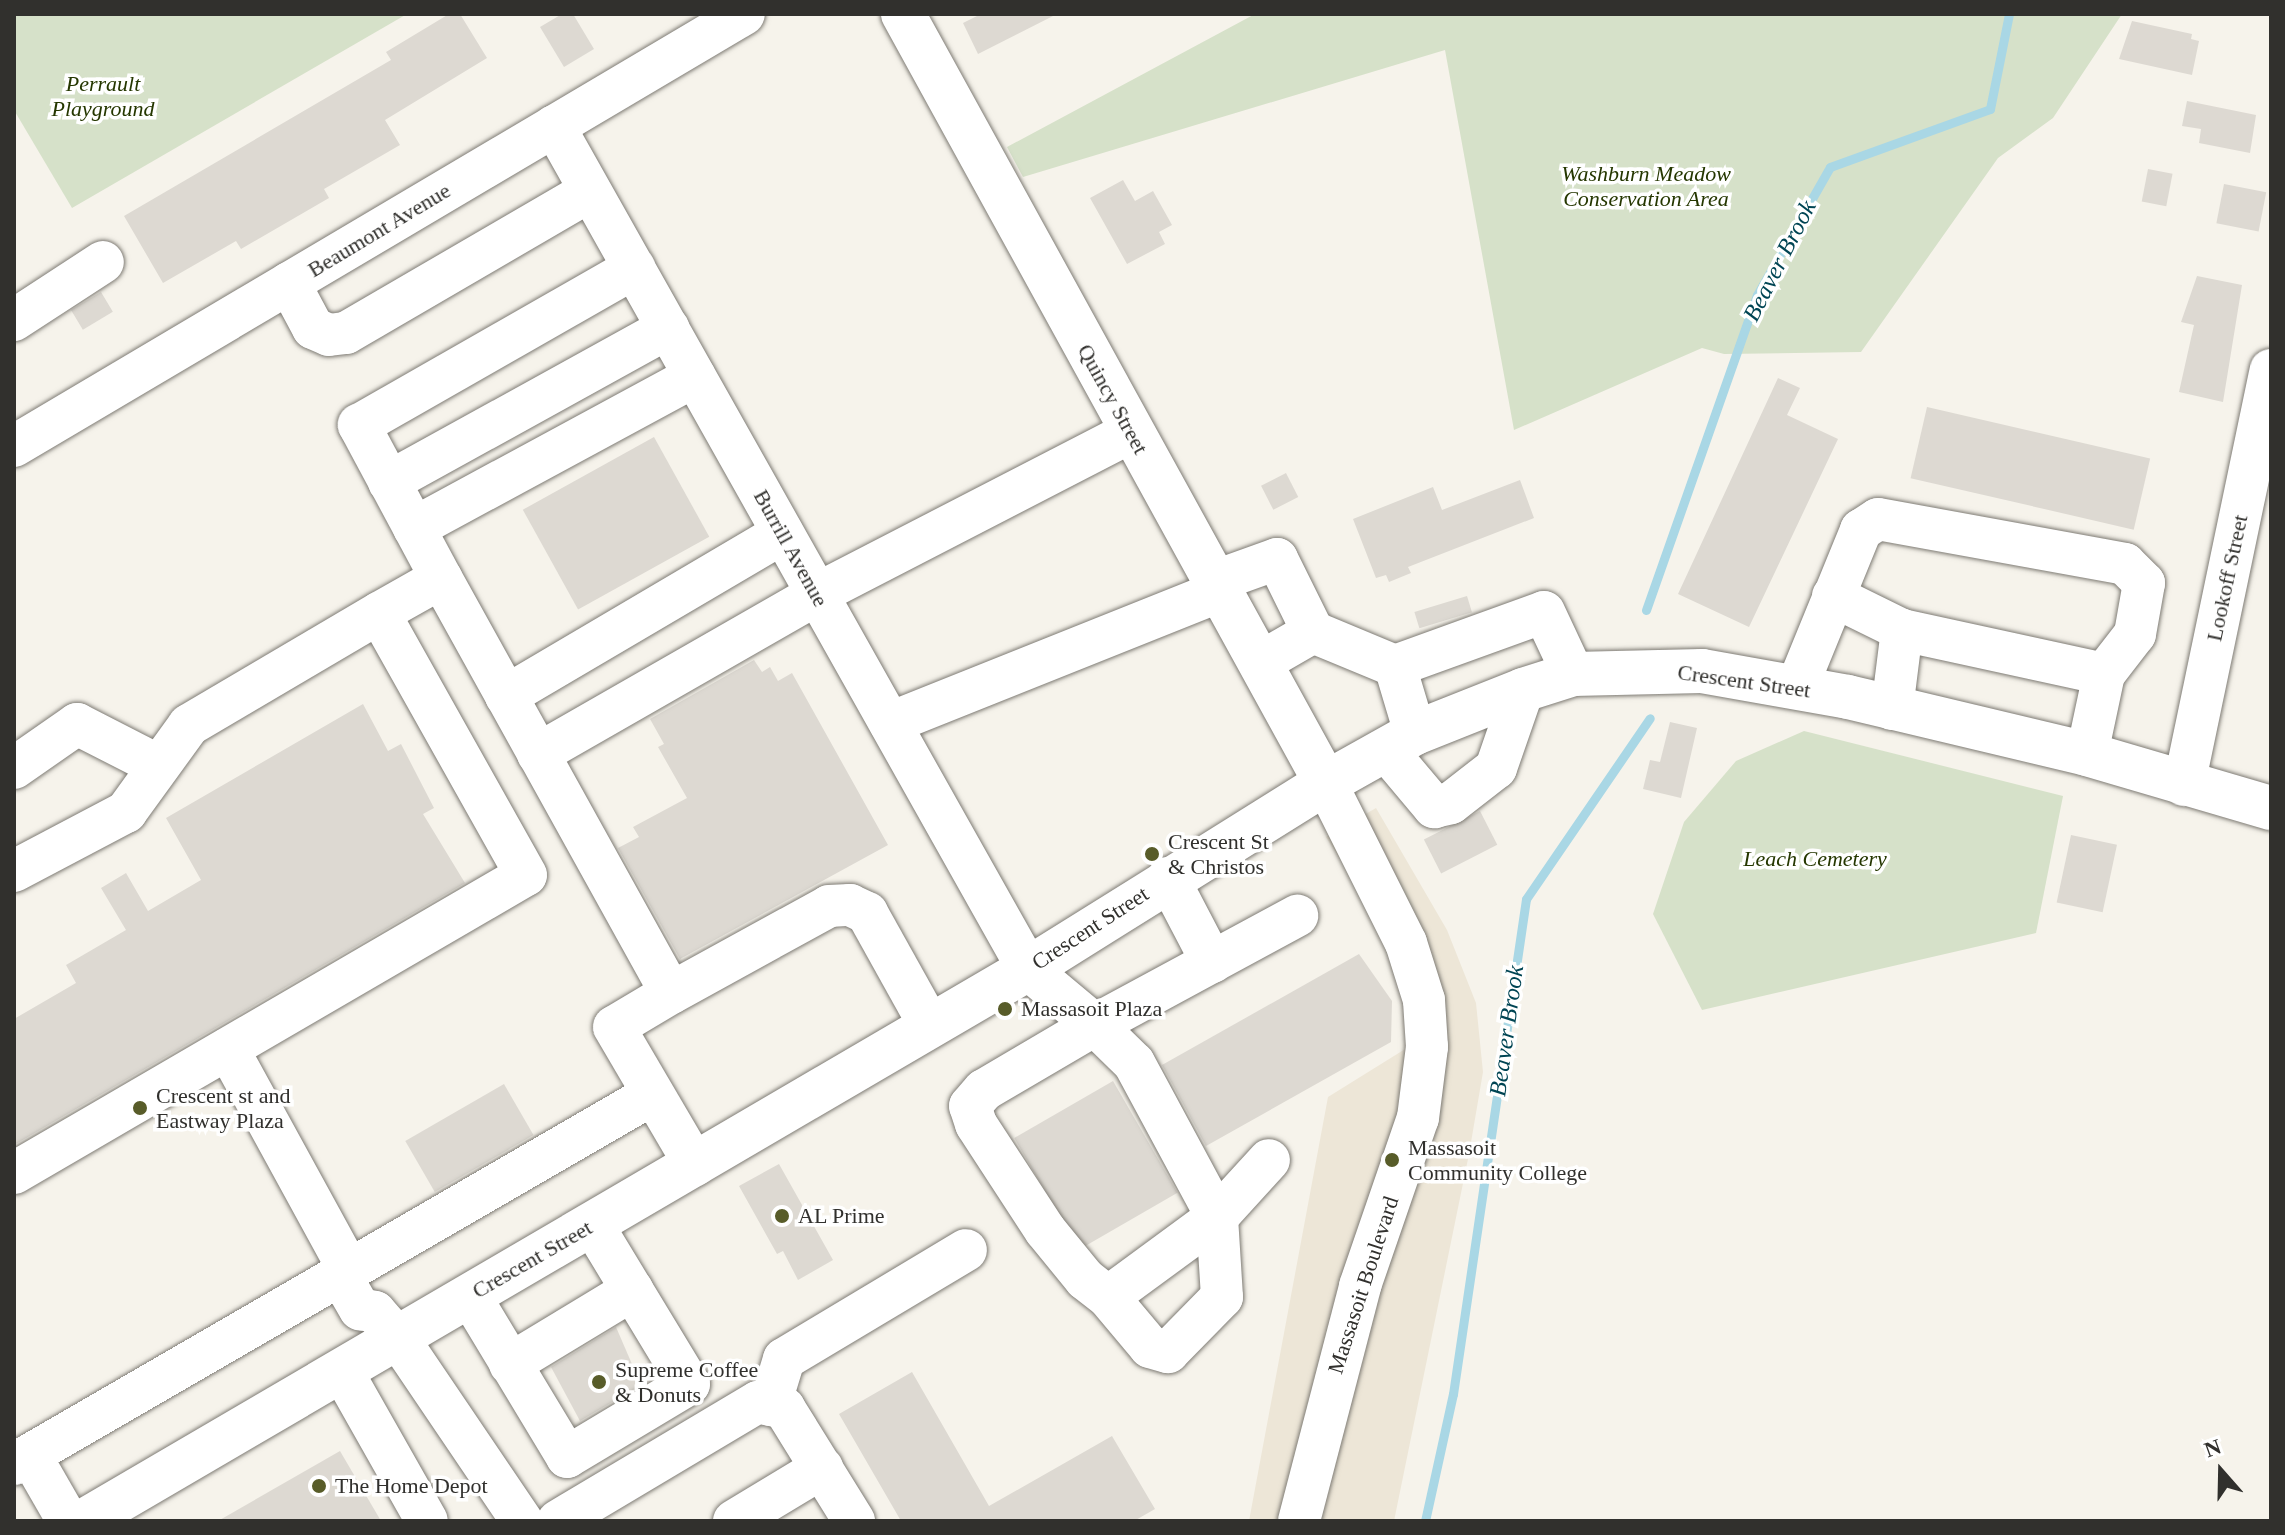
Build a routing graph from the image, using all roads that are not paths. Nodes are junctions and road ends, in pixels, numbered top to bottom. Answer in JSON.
{"nodes":[{"id":1,"x":744,"y":14,"type":"edge"},
{"id":2,"x":903,"y":14,"type":"edge"},
{"id":3,"x":554,"y":126,"type":"junction"},
{"id":4,"x":590,"y":191,"type":"junction"},
{"id":5,"x":103,"y":262,"type":"dead end"},
{"id":6,"x":634,"y":268,"type":"junction"},
{"id":7,"x":289,"y":283,"type":"junction"},
{"id":8,"x":14,"y":320,"type":"edge"},
{"id":9,"x":668,"y":328,"type":"junction"},
{"id":10,"x":2271,"y":370,"type":"edge"},
{"id":11,"x":695,"y":376,"type":"junction"},
{"id":12,"x":1131,"y":432,"type":"junction"},
{"id":13,"x":14,"y":446,"type":"edge"},
{"id":14,"x":389,"y":482,"type":"junction"},
{"id":15,"x":414,"y":528,"type":"junction"},
{"id":16,"x":783,"y":533,"type":"junction"},
{"id":17,"x":441,"y":578,"type":"junction"},
{"id":18,"x":1215,"y":587,"type":"junction"},
{"id":19,"x":817,"y":594,"type":"junction"},
{"id":20,"x":1833,"y":596,"type":"junction"},
{"id":21,"x":379,"y":613,"type":"junction"},
{"id":22,"x":1902,"y":630,"type":"junction"},
{"id":23,"x":1313,"y":632,"type":"junction"},
{"id":24,"x":1261,"y":662,"type":"junction"},
{"id":25,"x":1395,"y":666,"type":"junction"},
{"id":26,"x":1573,"y":674,"type":"junction"},
{"id":27,"x":2104,"y":674,"type":"junction"},
{"id":28,"x":1797,"y":687,"type":"junction"},
{"id":29,"x":1523,"y":690,"type":"junction"},
{"id":30,"x":506,"y":696,"type":"junction"},
{"id":31,"x":1892,"y":709,"type":"junction"},
{"id":32,"x":890,"y":723,"type":"junction"},
{"id":33,"x":1401,"y":742,"type":"junction"},
{"id":34,"x":538,"y":754,"type":"junction"},
{"id":35,"x":2087,"y":754,"type":"junction"},
{"id":36,"x":159,"y":766,"type":"junction"},
{"id":37,"x":14,"y":768,"type":"edge"},
{"id":38,"x":1326,"y":783,"type":"junction"},
{"id":39,"x":2184,"y":785,"type":"junction"},
{"id":40,"x":2271,"y":808,"type":"edge"},
{"id":41,"x":14,"y":871,"type":"edge"},
{"id":42,"x":1168,"y":878,"type":"junction"},
{"id":43,"x":1297,"y":916,"type":"dead end"},
{"id":44,"x":1212,"y":962,"type":"junction"},
{"id":45,"x":1028,"y":969,"type":"junction"},
{"id":46,"x":671,"y":993,"type":"junction"},
{"id":47,"x":1095,"y":1025,"type":"junction"},
{"id":48,"x":930,"y":1026,"type":"junction"},
{"id":49,"x":228,"y":1049,"type":"junction"},
{"id":50,"x":653,"y":1094,"type":"junction"},
{"id":51,"x":1269,"y":1160,"type":"dead end"},
{"id":52,"x":695,"y":1165,"type":"junction"},
{"id":53,"x":14,"y":1173,"type":"edge"},
{"id":54,"x":1217,"y":1217,"type":"junction"},
{"id":55,"x":592,"y":1224,"type":"junction"},
{"id":56,"x":966,"y":1250,"type":"dead end"},
{"id":57,"x":349,"y":1270,"type":"junction"},
{"id":58,"x":1096,"y":1288,"type":"junction"},
{"id":59,"x":634,"y":1295,"type":"junction"},
{"id":60,"x":470,"y":1296,"type":"junction"},
{"id":61,"x":386,"y":1325,"type":"junction"},
{"id":62,"x":510,"y":1364,"type":"junction"},
{"id":63,"x":342,"y":1371,"type":"junction"},
{"id":64,"x":770,"y":1405,"type":"junction"},
{"id":65,"x":22,"y":1460,"type":"edge"},
{"id":66,"x":822,"y":1468,"type":"junction"},
{"id":67,"x":68,"y":1521,"type":"edge"},
{"id":68,"x":84,"y":1521,"type":"edge"},
{"id":69,"x":427,"y":1521,"type":"edge"},
{"id":70,"x":522,"y":1521,"type":"edge"},
{"id":71,"x":558,"y":1521,"type":"edge"},
{"id":72,"x":734,"y":1521,"type":"edge"},
{"id":73,"x":854,"y":1521,"type":"edge"},
{"id":74,"x":1299,"y":1521,"type":"edge"}],
"edges":[{"from":1,"to":3,"type":"street","name":"Beaumont Avenue"},
{"from":2,"to":12,"type":"main road","name":"Quincy Street"},
{"from":3,"to":4,"type":"street","name":"Burrill Avenue"},
{"from":3,"to":7,"type":"street","name":"Beaumont Avenue"},
{"from":4,"to":6,"type":"street","name":"Burrill Avenue"},
{"from":4,"to":7,"type":"street"},
{"from":5,"to":8,"type":"street"},
{"from":6,"to":9,"type":"street","name":"Burrill Avenue"},
{"from":6,"to":14,"type":"street"},
{"from":7,"to":13,"type":"street","name":"Beaumont Avenue"},
{"from":9,"to":11,"type":"street","name":"Burrill Avenue"},
{"from":9,"to":14,"type":"street"},
{"from":10,"to":39,"type":"street","name":"Lookoff Street"},
{"from":11,"to":15,"type":"street"},
{"from":11,"to":16,"type":"street","name":"Burrill Avenue"},
{"from":12,"to":18,"type":"main road","name":"Quincy Street"},
{"from":12,"to":19,"type":"street"},
{"from":14,"to":15,"type":"street"},
{"from":15,"to":17,"type":"street"},
{"from":16,"to":19,"type":"street","name":"Burrill Avenue"},
{"from":16,"to":30,"type":"street"},
{"from":17,"to":21,"type":"street"},
{"from":17,"to":30,"type":"street"},
{"from":18,"to":23,"type":"street"},
{"from":18,"to":24,"type":"main road","name":"Quincy Street"},
{"from":18,"to":32,"type":"street"},
{"from":19,"to":32,"type":"street","name":"Burrill Avenue"},
{"from":19,"to":34,"type":"street"},
{"from":20,"to":22,"type":"street"},
{"from":20,"to":27,"type":"street"},
{"from":20,"to":28,"type":"street"},
{"from":21,"to":36,"type":"street"},
{"from":21,"to":49,"type":"street"},
{"from":22,"to":27,"type":"street"},
{"from":22,"to":31,"type":"street"},
{"from":23,"to":24,"type":"street"},
{"from":23,"to":25,"type":"street"},
{"from":24,"to":38,"type":"main road","name":"Quincy Street"},
{"from":25,"to":26,"type":"street"},
{"from":25,"to":33,"type":"street"},
{"from":26,"to":28,"type":"main road","name":"Crescent Street"},
{"from":26,"to":29,"type":"main road","name":"Crescent Street"},
{"from":27,"to":35,"type":"street"},
{"from":28,"to":31,"type":"main road","name":"Crescent Street"},
{"from":29,"to":33,"type":"main road","name":"Crescent Street"},
{"from":29,"to":33,"type":"street"},
{"from":30,"to":34,"type":"street"},
{"from":31,"to":35,"type":"main road","name":"Crescent Street"},
{"from":32,"to":45,"type":"street","name":"Burrill Avenue"},
{"from":33,"to":38,"type":"main road","name":"Crescent Street"},
{"from":34,"to":46,"type":"street"},
{"from":35,"to":39,"type":"main road","name":"Crescent Street"},
{"from":36,"to":37,"type":"street"},
{"from":36,"to":41,"type":"street"},
{"from":38,"to":42,"type":"main road","name":"Crescent Street"},
{"from":38,"to":74,"type":"street","name":"Massasoit Boulevard"},
{"from":39,"to":40,"type":"main road","name":"Crescent Street"},
{"from":42,"to":44,"type":"street"},
{"from":42,"to":45,"type":"main road","name":"Crescent Street"},
{"from":43,"to":44,"type":"street"},
{"from":44,"to":47,"type":"street"},
{"from":45,"to":47,"type":"street"},
{"from":45,"to":48,"type":"main road","name":"Crescent Street"},
{"from":46,"to":48,"type":"street"},
{"from":46,"to":50,"type":"street"},
{"from":47,"to":54,"type":"street"},
{"from":47,"to":58,"type":"street"},
{"from":48,"to":52,"type":"main road","name":"Crescent Street"},
{"from":49,"to":53,"type":"street"},
{"from":49,"to":57,"type":"street"},
{"from":50,"to":52,"type":"street"},
{"from":50,"to":57,"type":"street"},
{"from":51,"to":54,"type":"street"},
{"from":52,"to":55,"type":"main road","name":"Crescent Street"},
{"from":54,"to":58,"type":"street"},
{"from":54,"to":58,"type":"street"},
{"from":55,"to":59,"type":"street"},
{"from":55,"to":60,"type":"main road","name":"Crescent Street"},
{"from":56,"to":64,"type":"street"},
{"from":57,"to":61,"type":"street"},
{"from":57,"to":65,"type":"street"},
{"from":59,"to":62,"type":"street"},
{"from":59,"to":62,"type":"street"},
{"from":60,"to":61,"type":"main road","name":"Crescent Street"},
{"from":60,"to":62,"type":"street"},
{"from":61,"to":63,"type":"main road","name":"Crescent Street"},
{"from":61,"to":70,"type":"street"},
{"from":63,"to":68,"type":"main road","name":"Crescent Street"},
{"from":63,"to":69,"type":"street"},
{"from":64,"to":66,"type":"street"},
{"from":64,"to":71,"type":"street"},
{"from":65,"to":67,"type":"street"},
{"from":66,"to":72,"type":"street"},
{"from":66,"to":73,"type":"street"}]}
